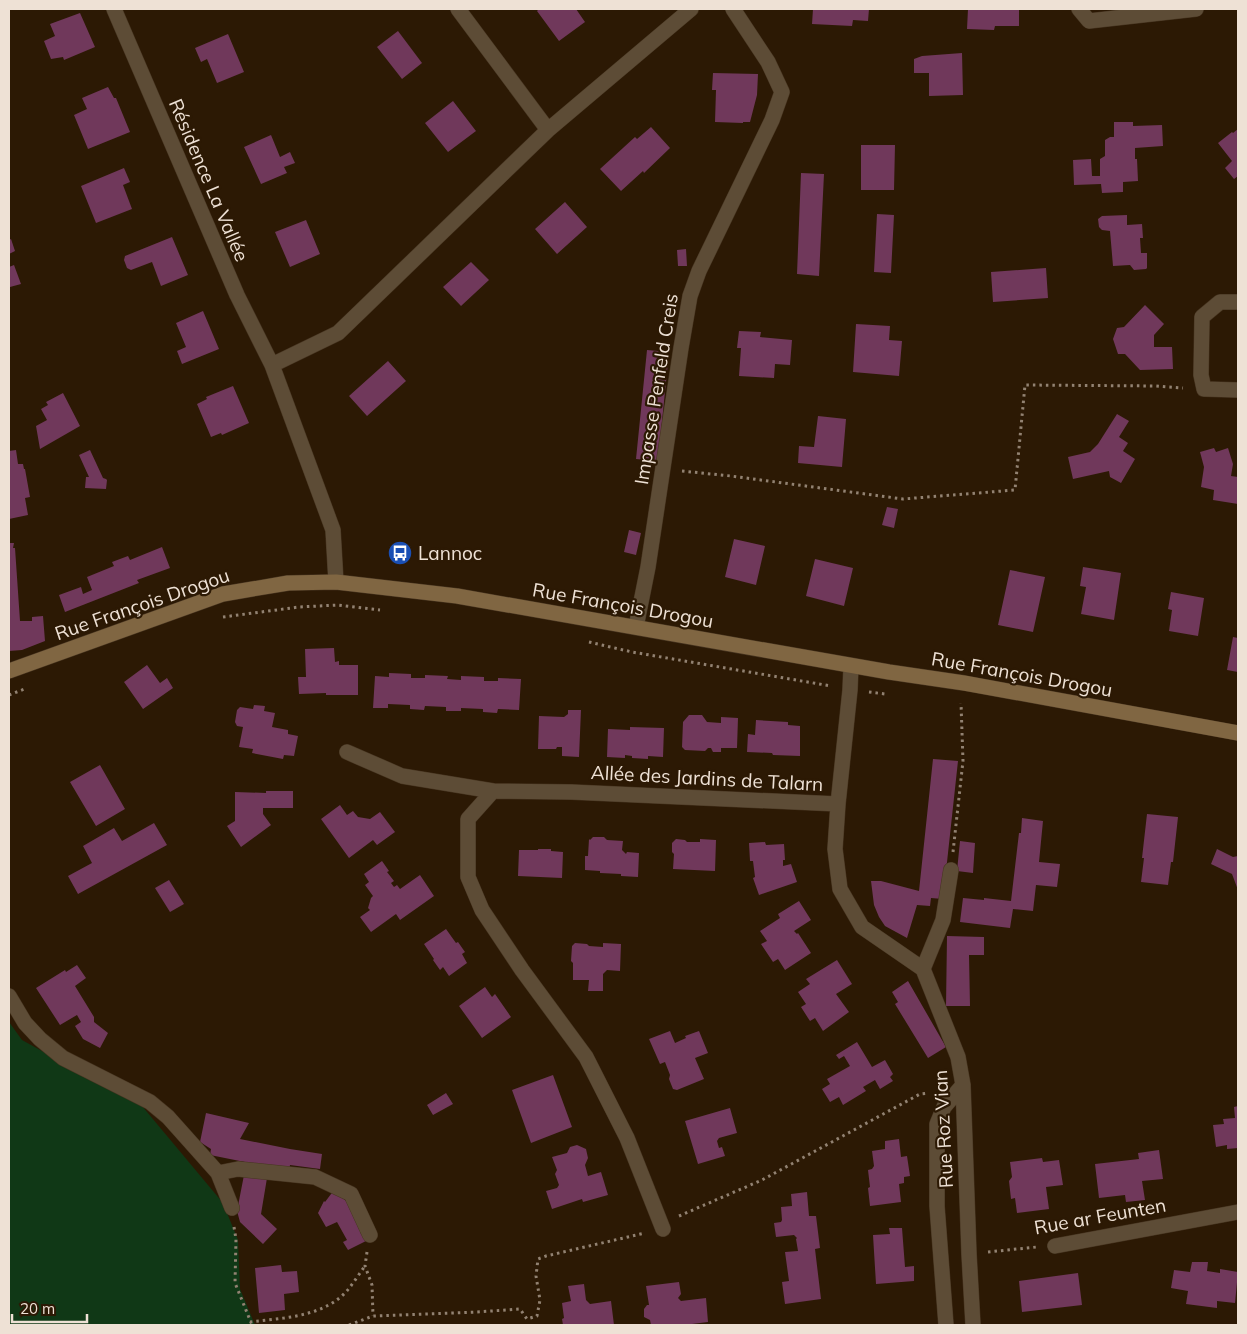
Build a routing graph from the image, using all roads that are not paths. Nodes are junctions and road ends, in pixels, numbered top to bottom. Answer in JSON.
{"nodes":[{"id":1,"x":114,"y":9,"type":"edge"},
{"id":2,"x":458,"y":9,"type":"edge"},
{"id":3,"x":691,"y":9,"type":"edge"},
{"id":4,"x":733,"y":9,"type":"edge"},
{"id":5,"x":1079,"y":9,"type":"edge"},
{"id":6,"x":1196,"y":9,"type":"edge"},
{"id":7,"x":548,"y":130,"type":"junction"},
{"id":8,"x":1238,"y":302,"type":"edge"},
{"id":9,"x":272,"y":365,"type":"junction"},
{"id":10,"x":1238,"y":390,"type":"edge"},
{"id":11,"x":336,"y":582,"type":"junction"},
{"id":12,"x":636,"y":627,"type":"junction"},
{"id":13,"x":851,"y":666,"type":"junction"},
{"id":14,"x":9,"y":672,"type":"edge"},
{"id":15,"x":1238,"y":733,"type":"edge"},
{"id":16,"x":347,"y":752,"type":"dead end"},
{"id":17,"x":494,"y":791,"type":"junction"},
{"id":18,"x":838,"y":804,"type":"junction"},
{"id":19,"x":951,"y":870,"type":"road end"},
{"id":20,"x":923,"y":969,"type":"junction"},
{"id":21,"x":9,"y":996,"type":"edge"},
{"id":22,"x":963,"y":1085,"type":"junction"},
{"id":23,"x":218,"y":1173,"type":"junction"},
{"id":24,"x":232,"y":1208,"type":"road end"},
{"id":25,"x":1238,"y":1212,"type":"edge"},
{"id":26,"x":662,"y":1226,"type":"road end"},
{"id":27,"x":370,"y":1234,"type":"road end"},
{"id":28,"x":1055,"y":1246,"type":"road end"},
{"id":29,"x":946,"y":1325,"type":"edge"},
{"id":30,"x":972,"y":1325,"type":"edge"}],
"edges":[{"from":1,"to":9,"type":"street","name":"Résidence La Vallée"},
{"from":2,"to":7,"type":"street"},
{"from":3,"to":7,"type":"street"},
{"from":4,"to":12,"type":"street","name":"Impasse Penfeld Creis"},
{"from":5,"to":6,"type":"street"},
{"from":7,"to":9,"type":"street"},
{"from":8,"to":10,"type":"street"},
{"from":9,"to":11,"type":"street","name":"Résidence La Vallée"},
{"from":11,"to":12,"type":"street","name":"Rue François Drogou"},
{"from":11,"to":14,"type":"street","name":"Rue François Drogou"},
{"from":12,"to":13,"type":"street","name":"Rue François Drogou"},
{"from":13,"to":15,"type":"street","name":"Rue François Drogou"},
{"from":13,"to":18,"type":"street","name":"Allée des Jardins de Talarn"},
{"from":16,"to":17,"type":"street","name":"Allée des Jardins de Talarn"},
{"from":17,"to":18,"type":"street","name":"Allée des Jardins de Talarn"},
{"from":17,"to":26,"type":"street"},
{"from":18,"to":20,"type":"street"},
{"from":19,"to":20,"type":"street"},
{"from":20,"to":22,"type":"street","name":"Rue Roz Vian"},
{"from":21,"to":23,"type":"street"},
{"from":22,"to":29,"type":"street"},
{"from":22,"to":30,"type":"street","name":"Rue Roz Vian"},
{"from":23,"to":24,"type":"street"},
{"from":23,"to":27,"type":"street"},
{"from":25,"to":28,"type":"street","name":"Rue ar Feunten"}]}
